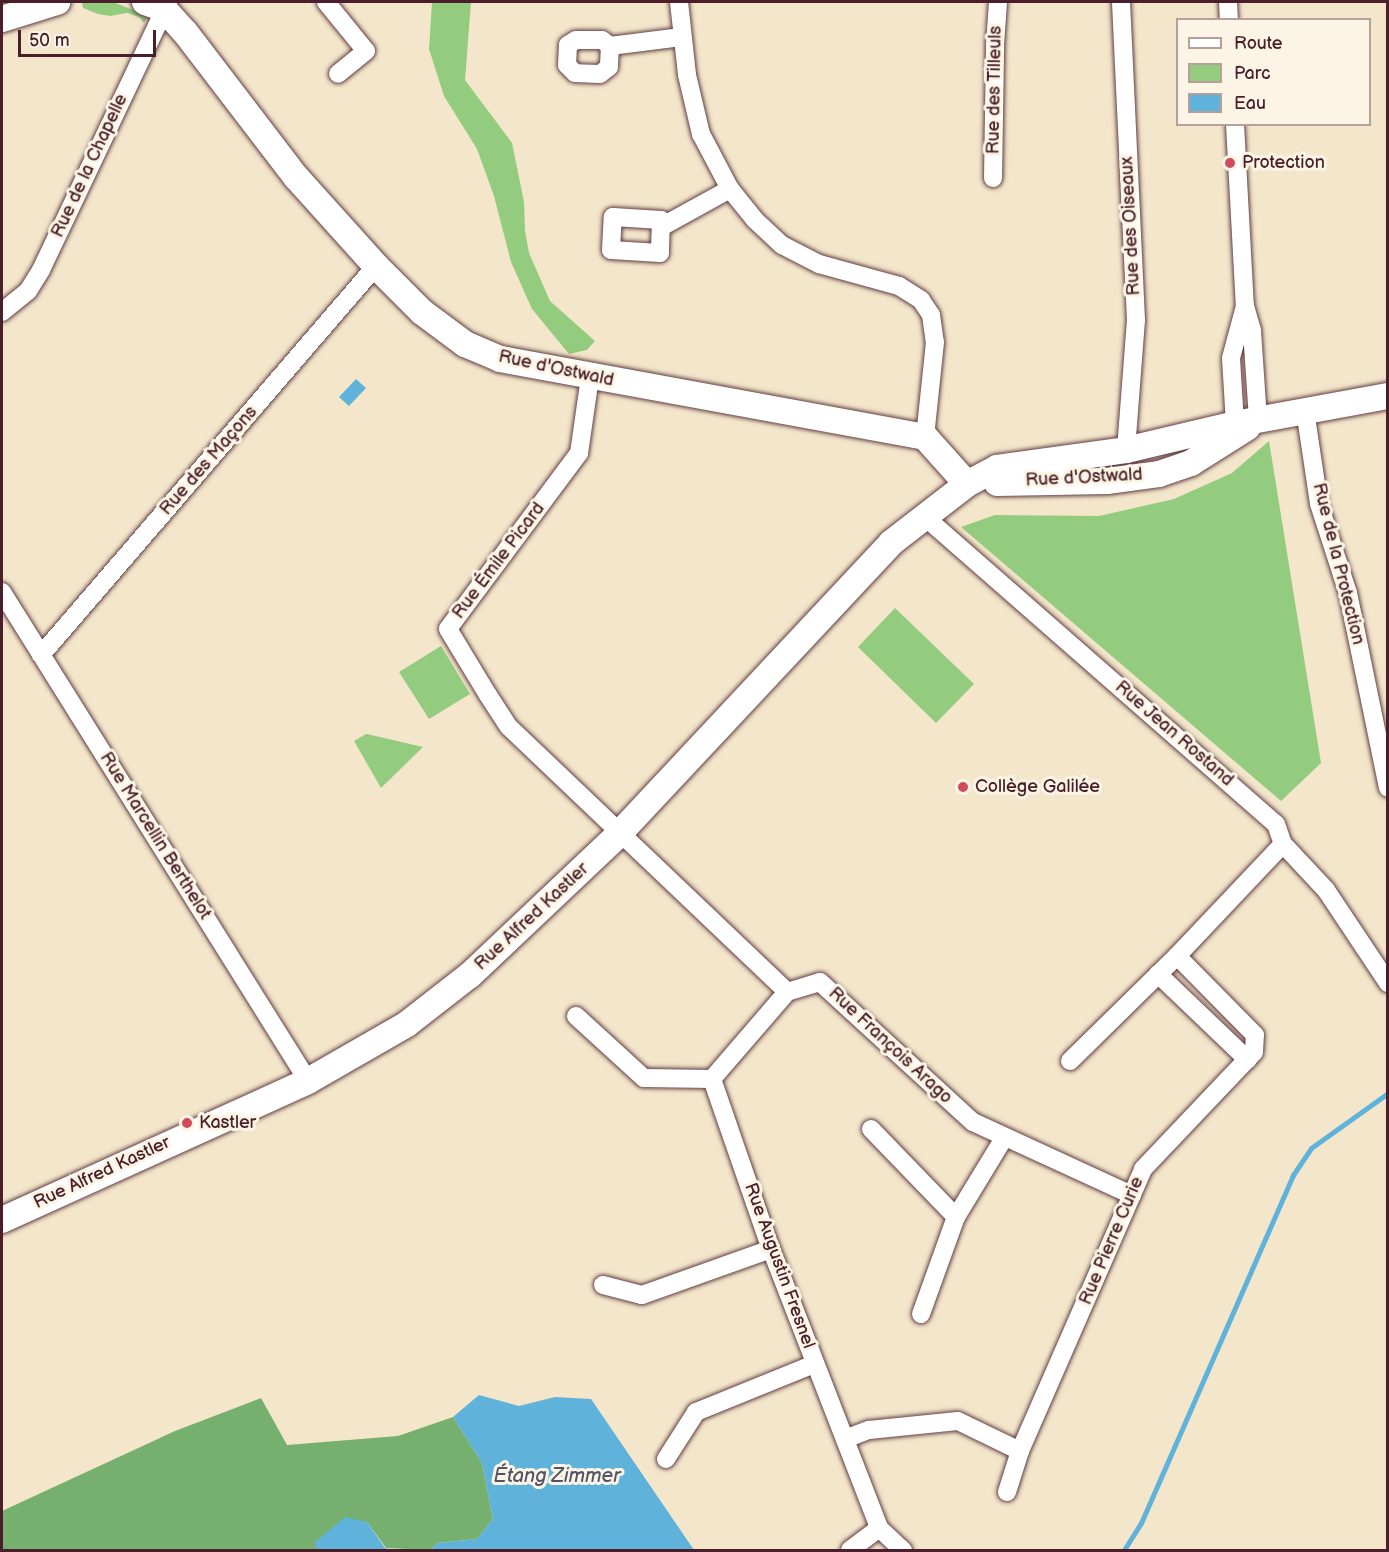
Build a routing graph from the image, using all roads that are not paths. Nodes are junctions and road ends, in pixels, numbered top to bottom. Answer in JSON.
{"nodes":[{"id":1,"x":57,"y":2,"type":"edge"},
{"id":2,"x":326,"y":2,"type":"edge"},
{"id":3,"x":679,"y":2,"type":"edge"},
{"id":4,"x":999,"y":2,"type":"edge"},
{"id":5,"x":1121,"y":2,"type":"edge"},
{"id":6,"x":1228,"y":2,"type":"edge"},
{"id":7,"x":159,"y":4,"type":"edge"},
{"id":8,"x":29,"y":6,"type":"edge"},
{"id":9,"x":1229,"y":18,"type":"edge"},
{"id":10,"x":2,"y":19,"type":"edge"},
{"id":11,"x":681,"y":37,"type":"junction"},
{"id":12,"x":610,"y":46,"type":"dead end"},
{"id":13,"x":338,"y":74,"type":"dead end"},
{"id":14,"x":1235,"y":126,"type":"edge"},
{"id":15,"x":993,"y":178,"type":"dead end"},
{"id":16,"x":730,"y":189,"type":"junction"},
{"id":17,"x":661,"y":227,"type":"dead end"},
{"id":18,"x":376,"y":266,"type":"junction"},
{"id":19,"x":2,"y":312,"type":"edge"},
{"id":20,"x":590,"y":377,"type":"junction"},
{"id":21,"x":1388,"y":396,"type":"edge"},
{"id":22,"x":1305,"y":410,"type":"junction"},
{"id":23,"x":1246,"y":422,"type":"junction"},
{"id":24,"x":925,"y":437,"type":"junction"},
{"id":25,"x":1126,"y":450,"type":"junction"},
{"id":26,"x":967,"y":484,"type":"junction"},
{"id":27,"x":925,"y":517,"type":"junction"},
{"id":28,"x":2,"y":592,"type":"edge"},
{"id":29,"x":41,"y":655,"type":"junction"},
{"id":30,"x":1388,"y":788,"type":"edge"},
{"id":31,"x":619,"y":834,"type":"junction"},
{"id":32,"x":1283,"y":844,"type":"junction"},
{"id":33,"x":1177,"y":956,"type":"junction"},
{"id":34,"x":1158,"y":974,"type":"junction"},
{"id":35,"x":1388,"y":983,"type":"edge"},
{"id":36,"x":787,"y":992,"type":"junction"},
{"id":37,"x":576,"y":1017,"type":"dead end"},
{"id":38,"x":1248,"y":1060,"type":"junction"},
{"id":39,"x":1070,"y":1061,"type":"dead end"},
{"id":40,"x":712,"y":1079,"type":"junction"},
{"id":41,"x":308,"y":1081,"type":"junction"},
{"id":42,"x":872,"y":1129,"type":"dead end"},
{"id":43,"x":1004,"y":1138,"type":"junction"},
{"id":44,"x":1132,"y":1195,"type":"junction"},
{"id":45,"x":956,"y":1217,"type":"junction"},
{"id":46,"x":2,"y":1220,"type":"edge"},
{"id":47,"x":771,"y":1249,"type":"junction"},
{"id":48,"x":603,"y":1285,"type":"dead end"},
{"id":49,"x":921,"y":1314,"type":"dead end"},
{"id":50,"x":814,"y":1364,"type":"junction"},
{"id":51,"x":845,"y":1439,"type":"junction"},
{"id":52,"x":1020,"y":1450,"type":"junction"},
{"id":53,"x":666,"y":1458,"type":"dead end"},
{"id":54,"x":1007,"y":1492,"type":"dead end"},
{"id":55,"x":879,"y":1528,"type":"junction"},
{"id":56,"x":850,"y":1551,"type":"edge"},
{"id":57,"x":903,"y":1551,"type":"edge"}],
"edges":[{"from":1,"to":8,"type":"main road"},
{"from":2,"to":13,"type":"street"},
{"from":3,"to":11,"type":"street"},
{"from":4,"to":15,"type":"street","name":"Rue des Tilleuls"},
{"from":5,"to":25,"type":"street","name":"Rue des Oiseaux"},
{"from":6,"to":9,"type":"street"},
{"from":7,"to":18,"type":"main road","name":"Rue d'Ostwald"},
{"from":7,"to":19,"type":"street","name":"Rue de la Chapelle"},
{"from":8,"to":10,"type":"main road"},
{"from":11,"to":12,"type":"street"},
{"from":11,"to":16,"type":"street"},
{"from":14,"to":23,"type":"street"},
{"from":16,"to":17,"type":"street"},
{"from":16,"to":24,"type":"street"},
{"from":18,"to":20,"type":"main road","name":"Rue d'Ostwald"},
{"from":18,"to":29,"type":"street","name":"Rue des Maçons"},
{"from":20,"to":24,"type":"main road","name":"Rue d'Ostwald"},
{"from":20,"to":31,"type":"street","name":"Rue Émile Picard"},
{"from":21,"to":22,"type":"main road","name":"Rue d'Ostwald"},
{"from":22,"to":23,"type":"main road","name":"Rue d'Ostwald"},
{"from":22,"to":30,"type":"street","name":"Rue de la Protection"},
{"from":23,"to":25,"type":"main road","name":"Rue d'Ostwald"},
{"from":23,"to":26,"type":"main road","name":"Rue d'Ostwald"},
{"from":24,"to":26,"type":"main road"},
{"from":25,"to":26,"type":"main road","name":"Rue d'Ostwald"},
{"from":26,"to":27,"type":"main road","name":"Rue Alfred Kastler"},
{"from":27,"to":31,"type":"main road","name":"Rue Alfred Kastler"},
{"from":27,"to":32,"type":"street","name":"Rue Jean Rostand"},
{"from":28,"to":29,"type":"street","name":"Rue Marcellin Berthelot"},
{"from":29,"to":41,"type":"street","name":"Rue Marcellin Berthelot"},
{"from":31,"to":36,"type":"street"},
{"from":31,"to":41,"type":"main road","name":"Rue Alfred Kastler"},
{"from":32,"to":33,"type":"street"},
{"from":32,"to":35,"type":"street","name":"Rue Jean Rostand"},
{"from":33,"to":34,"type":"street"},
{"from":33,"to":38,"type":"street","name":"Rue Pierre Curie"},
{"from":34,"to":38,"type":"street"},
{"from":34,"to":39,"type":"street"},
{"from":36,"to":40,"type":"street"},
{"from":36,"to":43,"type":"street","name":"Rue François Arago"},
{"from":37,"to":40,"type":"street"},
{"from":38,"to":44,"type":"street","name":"Rue Pierre Curie"},
{"from":40,"to":47,"type":"street","name":"Rue Augustin Fresnel"},
{"from":41,"to":46,"type":"main road","name":"Rue Alfred Kastler"},
{"from":42,"to":45,"type":"street"},
{"from":43,"to":44,"type":"street","name":"Rue François Arago"},
{"from":43,"to":45,"type":"street"},
{"from":44,"to":52,"type":"street","name":"Rue Pierre Curie"},
{"from":45,"to":49,"type":"street"},
{"from":47,"to":48,"type":"street"},
{"from":47,"to":50,"type":"street","name":"Rue Augustin Fresnel"},
{"from":50,"to":51,"type":"street","name":"Rue Augustin Fresnel"},
{"from":50,"to":53,"type":"street"},
{"from":51,"to":52,"type":"street"},
{"from":51,"to":55,"type":"street","name":"Rue Augustin Fresnel"},
{"from":52,"to":54,"type":"street","name":"Rue Pierre Curie"},
{"from":55,"to":56,"type":"street"},
{"from":55,"to":57,"type":"street","name":"Rue Augustin Fresnel"}]}
